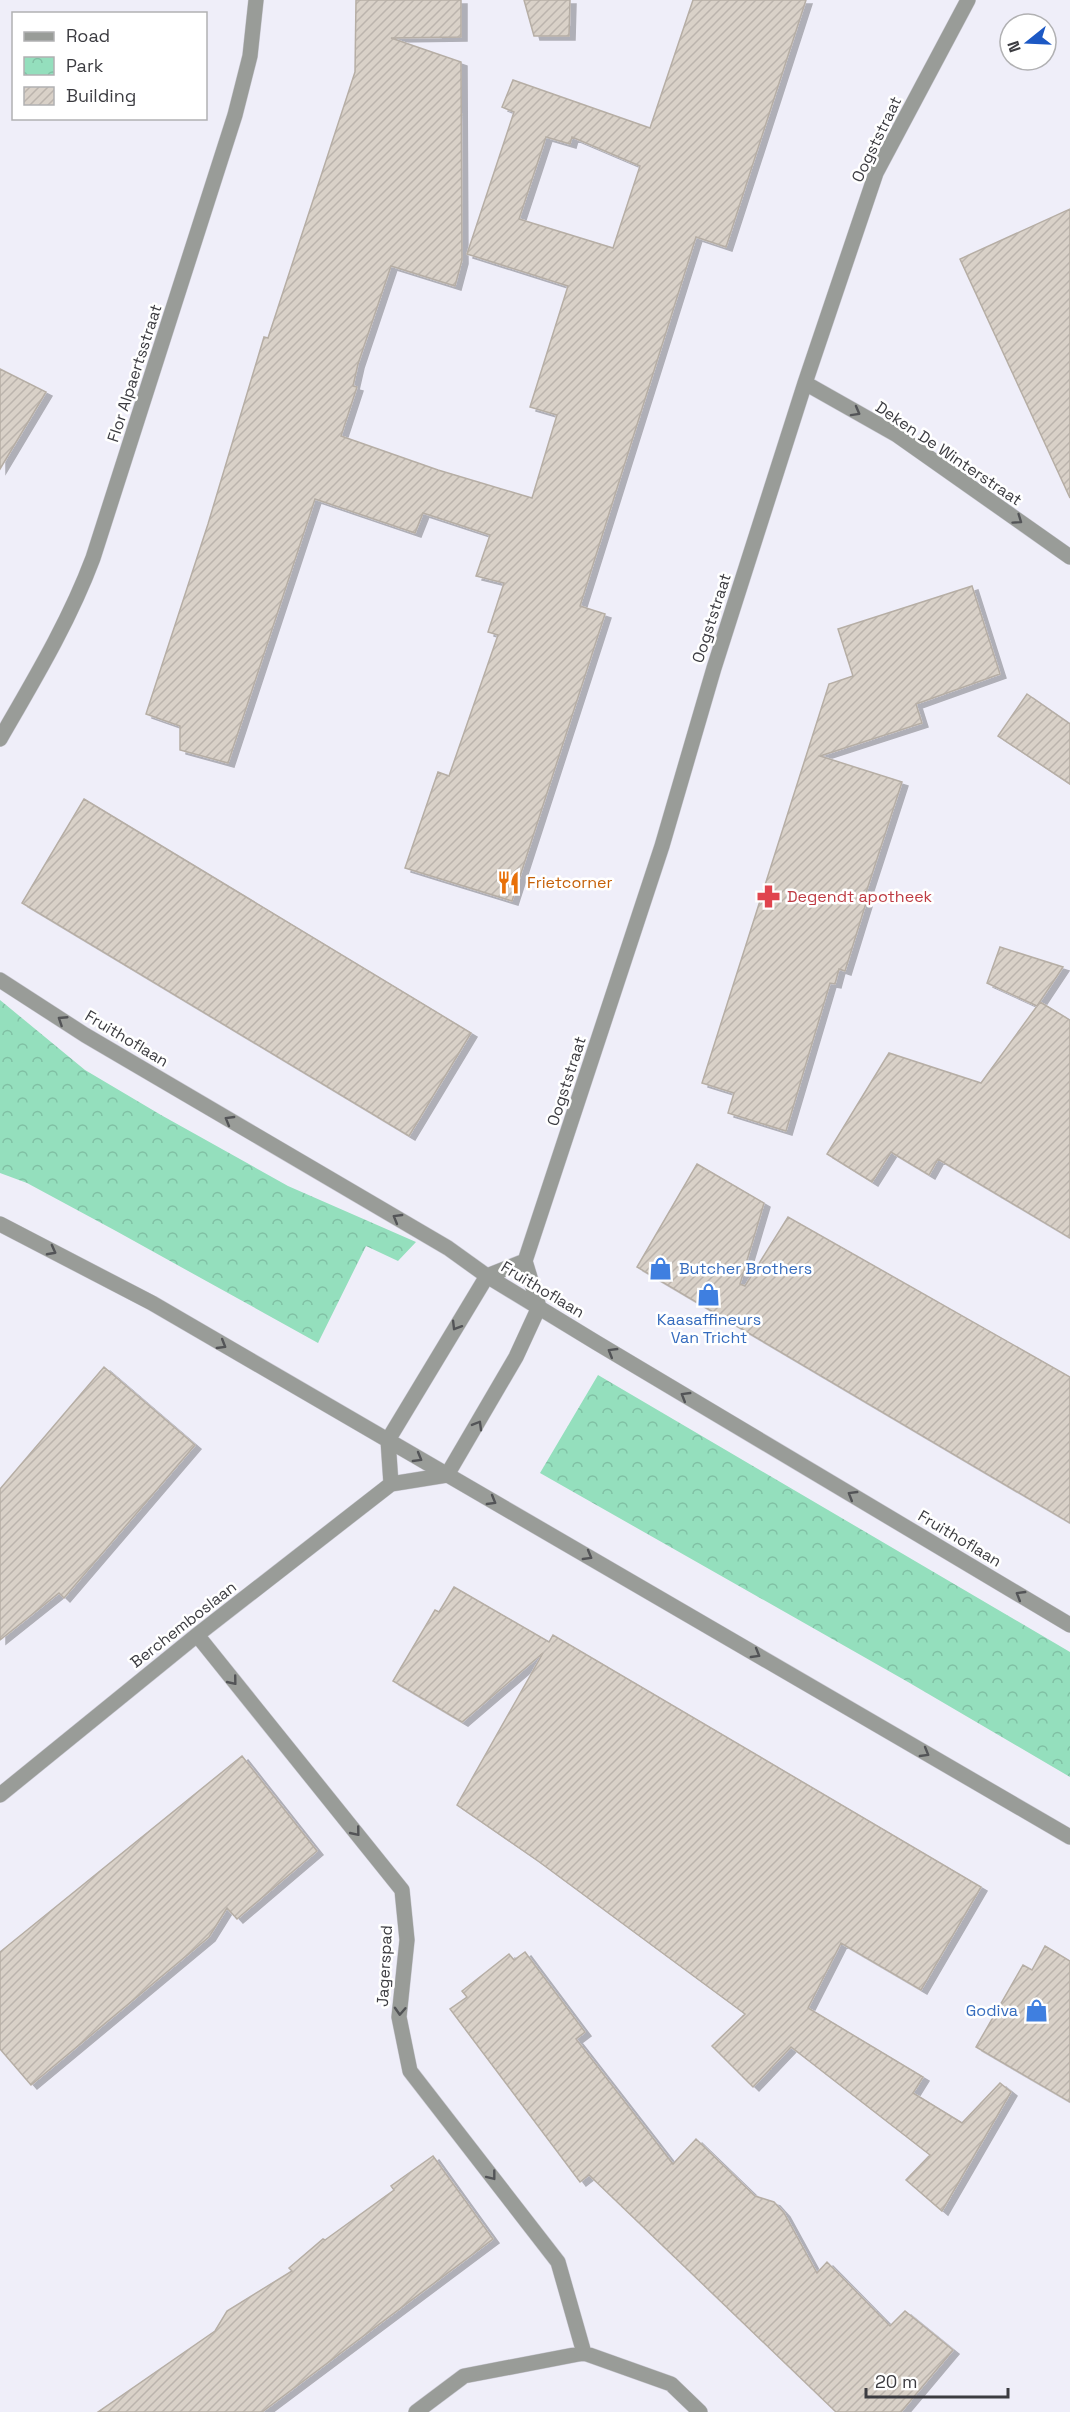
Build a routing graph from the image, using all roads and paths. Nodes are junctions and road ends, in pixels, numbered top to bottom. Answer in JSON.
{"nodes":[{"id":1,"x":256,"y":0,"type":"edge"},
{"id":2,"x":968,"y":0,"type":"edge"},
{"id":3,"x":805,"y":383,"type":"junction"},
{"id":4,"x":1070,"y":557,"type":"edge"},
{"id":5,"x":0,"y":739,"type":"edge"},
{"id":6,"x":0,"y":980,"type":"edge"},
{"id":7,"x":0,"y":1224,"type":"edge"},
{"id":8,"x":525,"y":1262,"type":"junction"},
{"id":9,"x":487,"y":1276,"type":"junction"},
{"id":10,"x":539,"y":1307,"type":"junction"},
{"id":11,"x":388,"y":1440,"type":"junction"},
{"id":12,"x":447,"y":1475,"type":"junction"},
{"id":13,"x":391,"y":1484,"type":"junction"},
{"id":14,"x":1070,"y":1625,"type":"edge"},
{"id":15,"x":197,"y":1635,"type":"junction"},
{"id":16,"x":0,"y":1795,"type":"edge"},
{"id":17,"x":1070,"y":1837,"type":"edge"},
{"id":18,"x":584,"y":2353,"type":"junction"},
{"id":19,"x":416,"y":2412,"type":"edge"},
{"id":20,"x":700,"y":2412,"type":"edge"}],
"edges":[{"from":1,"to":5,"type":"street","name":"Flor Alpaertsstraat"},
{"from":2,"to":3,"type":"street","name":"Oogststraat"},
{"from":3,"to":4,"type":"street","name":"Deken De Winterstraat","one_way":true},
{"from":3,"to":8,"type":"street","name":"Oogststraat"},
{"from":9,"to":6,"type":"street","name":"Fruithoflaan","one_way":true},
{"from":7,"to":11,"type":"street","one_way":true},
{"from":8,"to":9,"type":"street"},
{"from":8,"to":10,"type":"street"},
{"from":9,"to":10,"type":"street","name":"Fruithoflaan"},
{"from":9,"to":11,"type":"street","one_way":true},
{"from":12,"to":10,"type":"street","one_way":true},
{"from":14,"to":10,"type":"street","name":"Fruithoflaan","one_way":true},
{"from":11,"to":12,"type":"street","one_way":true},
{"from":11,"to":13,"type":"street"},
{"from":12,"to":13,"type":"street","name":"Berchemboslaan"},
{"from":12,"to":17,"type":"street","one_way":true},
{"from":13,"to":15,"type":"street","name":"Berchemboslaan"},
{"from":15,"to":16,"type":"street","name":"Berchemboslaan"},
{"from":15,"to":18,"type":"street","name":"Jagerspad","one_way":true},
{"from":18,"to":19,"type":"street"},
{"from":18,"to":20,"type":"street"}]}
